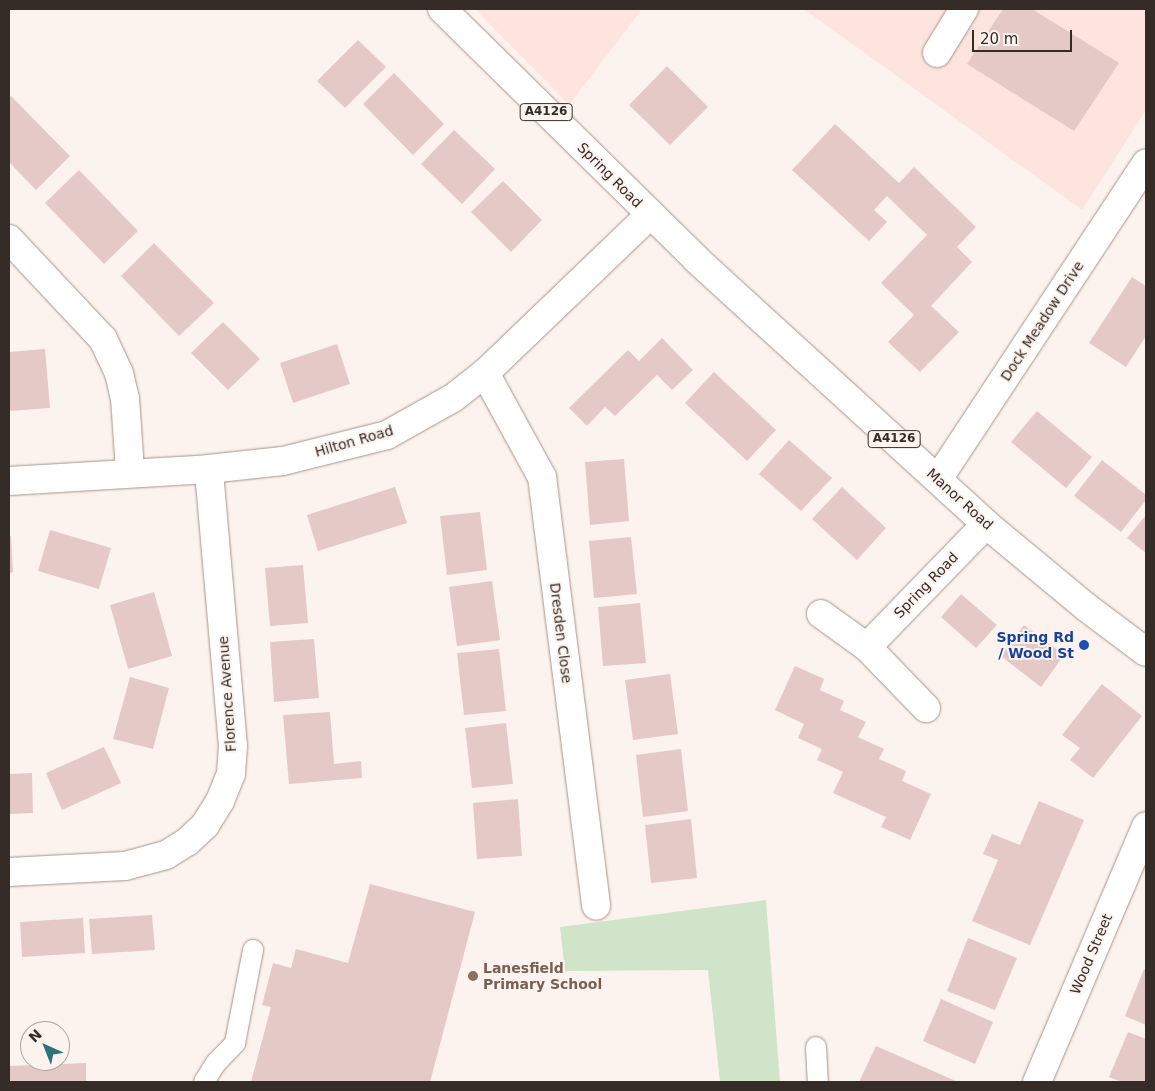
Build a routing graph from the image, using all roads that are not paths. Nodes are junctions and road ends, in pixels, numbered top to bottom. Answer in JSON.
{"nodes":[{"id":1,"x":442,"y":9,"type":"edge"},
{"id":2,"x":964,"y":9,"type":"edge"},
{"id":3,"x":937,"y":53,"type":"dead end"},
{"id":4,"x":1146,"y":163,"type":"edge"},
{"id":5,"x":650,"y":215,"type":"junction"},
{"id":6,"x":9,"y":239,"type":"edge"},
{"id":7,"x":485,"y":372,"type":"junction"},
{"id":8,"x":209,"y":469,"type":"junction"},
{"id":9,"x":130,"y":472,"type":"junction"},
{"id":10,"x":938,"y":479,"type":"junction"},
{"id":11,"x":9,"y":481,"type":"edge"},
{"id":12,"x":986,"y":524,"type":"junction"},
{"id":13,"x":821,"y":614,"type":"dead end"},
{"id":14,"x":866,"y":647,"type":"junction"},
{"id":15,"x":1146,"y":652,"type":"edge"},
{"id":16,"x":926,"y":708,"type":"dead end"},
{"id":17,"x":1146,"y":826,"type":"edge"},
{"id":18,"x":9,"y":872,"type":"edge"},
{"id":19,"x":596,"y":906,"type":"dead end"},
{"id":20,"x":253,"y":950,"type":"dead end"},
{"id":21,"x":816,"y":1047,"type":"dead end"},
{"id":22,"x":204,"y":1082,"type":"edge"},
{"id":23,"x":818,"y":1082,"type":"edge"},
{"id":24,"x":1037,"y":1082,"type":"edge"}],
"edges":[{"from":1,"to":5,"type":"street","name":"Spring Road","number":"A4126"},
{"from":2,"to":3,"type":"street"},
{"from":4,"to":10,"type":"street","name":"Dock Meadow Drive"},
{"from":5,"to":7,"type":"street","name":"Hilton Road"},
{"from":5,"to":10,"type":"street","name":"Manor Road","number":"A4126"},
{"from":6,"to":9,"type":"street"},
{"from":7,"to":8,"type":"street","name":"Hilton Road"},
{"from":7,"to":19,"type":"street","name":"Dresden Close"},
{"from":8,"to":9,"type":"street","name":"Hilton Road"},
{"from":8,"to":18,"type":"street","name":"Florence Avenue"},
{"from":9,"to":11,"type":"street","name":"Hilton Road"},
{"from":10,"to":12,"type":"street","name":"Manor Road","number":"A4126"},
{"from":12,"to":14,"type":"street","name":"Spring Road"},
{"from":12,"to":15,"type":"street","name":"Manor Road","number":"A4126"},
{"from":13,"to":14,"type":"street"},
{"from":14,"to":16,"type":"street"},
{"from":17,"to":24,"type":"street","name":"Wood Street"},
{"from":20,"to":22,"type":"lane"},
{"from":21,"to":23,"type":"lane"}]}
